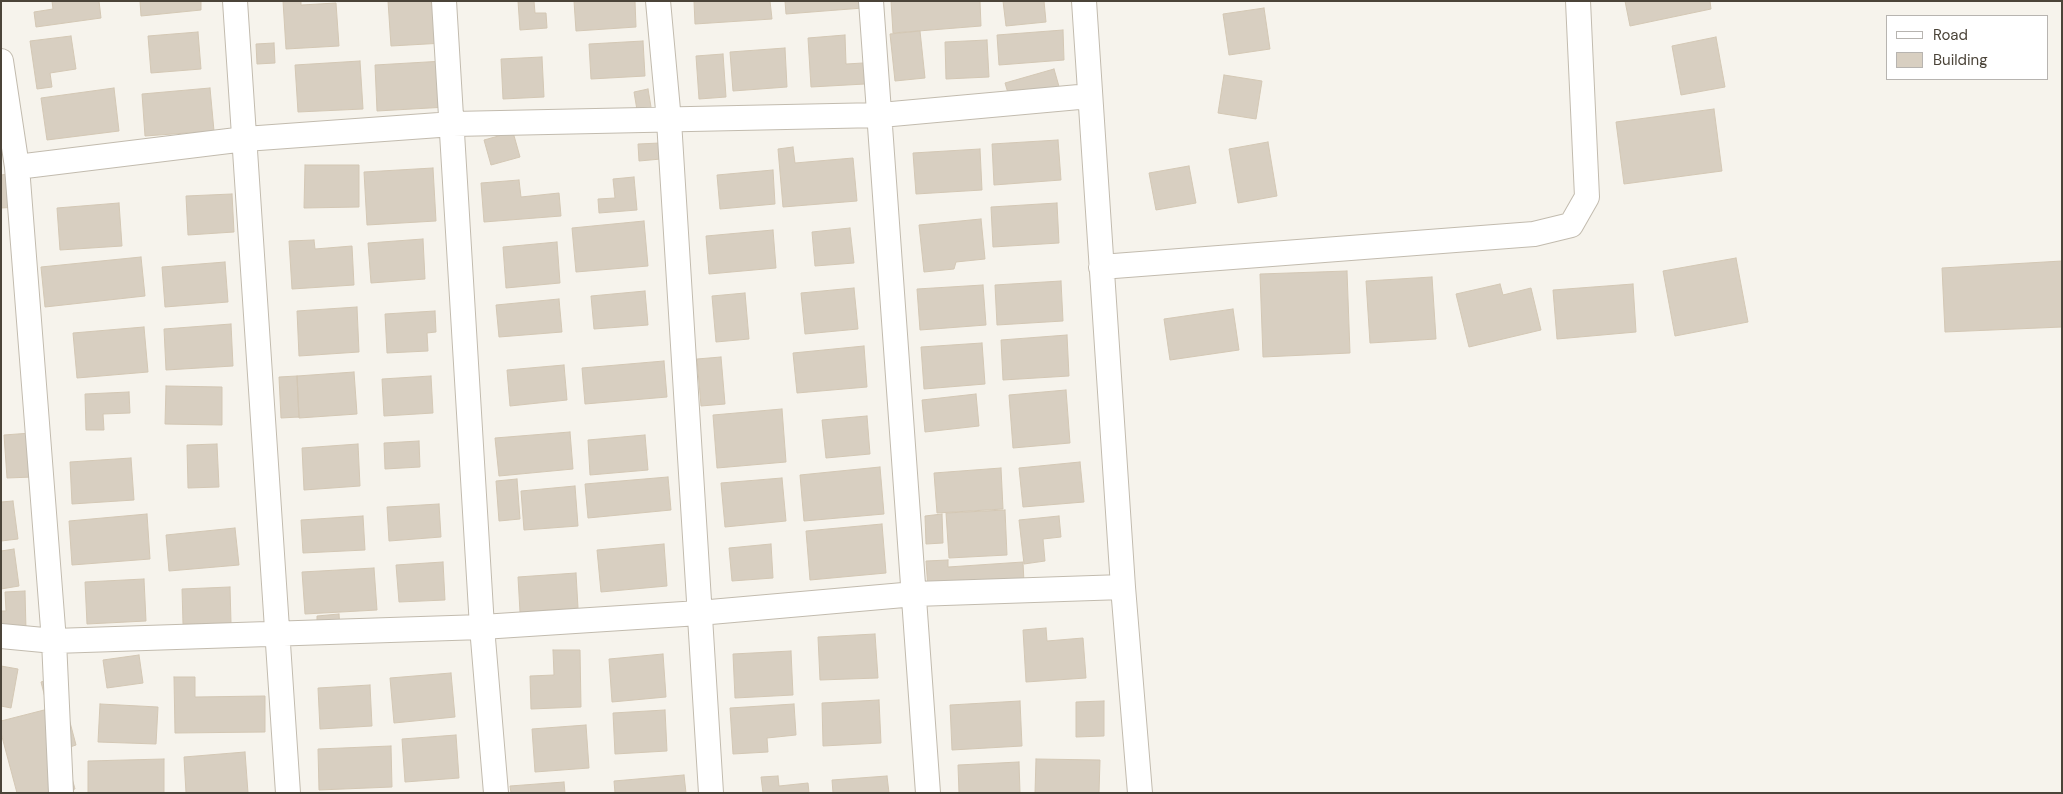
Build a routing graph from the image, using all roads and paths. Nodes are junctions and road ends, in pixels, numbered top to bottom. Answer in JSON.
{"nodes":[{"id":1,"x":235,"y":1,"type":"edge"},
{"id":2,"x":444,"y":1,"type":"edge"},
{"id":3,"x":658,"y":1,"type":"edge"},
{"id":4,"x":872,"y":1,"type":"edge"},
{"id":5,"x":1084,"y":1,"type":"edge"},
{"id":6,"x":1578,"y":1,"type":"edge"},
{"id":7,"x":1,"y":61,"type":"edge"},
{"id":8,"x":1090,"y":96,"type":"junction"},
{"id":9,"x":881,"y":115,"type":"junction"},
{"id":10,"x":669,"y":121,"type":"junction"},
{"id":11,"x":453,"y":124,"type":"junction"},
{"id":12,"x":245,"y":140,"type":"junction"},
{"id":13,"x":17,"y":167,"type":"junction"},
{"id":14,"x":1101,"y":267,"type":"junction"},
{"id":15,"x":1123,"y":587,"type":"junction"},
{"id":16,"x":915,"y":594,"type":"junction"},
{"id":17,"x":700,"y":612,"type":"junction"},
{"id":18,"x":482,"y":627,"type":"junction"},
{"id":19,"x":279,"y":635,"type":"junction"},
{"id":20,"x":1,"y":636,"type":"edge"},
{"id":21,"x":54,"y":640,"type":"junction"},
{"id":22,"x":61,"y":793,"type":"edge"},
{"id":23,"x":288,"y":793,"type":"edge"},
{"id":24,"x":496,"y":793,"type":"edge"},
{"id":25,"x":711,"y":793,"type":"edge"},
{"id":26,"x":928,"y":793,"type":"edge"},
{"id":27,"x":1140,"y":793,"type":"edge"}],
"edges":[{"from":1,"to":12,"type":"street"},
{"from":2,"to":11,"type":"street"},
{"from":3,"to":10,"type":"street"},
{"from":4,"to":9,"type":"street"},
{"from":5,"to":8,"type":"street"},
{"from":6,"to":14,"type":"street"},
{"from":7,"to":13,"type":"street"},
{"from":8,"to":9,"type":"street"},
{"from":8,"to":14,"type":"street"},
{"from":9,"to":10,"type":"street"},
{"from":9,"to":16,"type":"street"},
{"from":10,"to":11,"type":"street"},
{"from":10,"to":17,"type":"street"},
{"from":11,"to":12,"type":"street"},
{"from":11,"to":18,"type":"street"},
{"from":12,"to":13,"type":"street"},
{"from":12,"to":19,"type":"street"},
{"from":13,"to":21,"type":"street"},
{"from":14,"to":15,"type":"street"},
{"from":15,"to":16,"type":"street"},
{"from":15,"to":27,"type":"street"},
{"from":16,"to":17,"type":"street"},
{"from":16,"to":26,"type":"street"},
{"from":17,"to":18,"type":"street"},
{"from":17,"to":25,"type":"street"},
{"from":18,"to":19,"type":"street"},
{"from":18,"to":24,"type":"street"},
{"from":19,"to":21,"type":"street"},
{"from":19,"to":23,"type":"street"},
{"from":20,"to":21,"type":"street"},
{"from":21,"to":22,"type":"street"}]}
